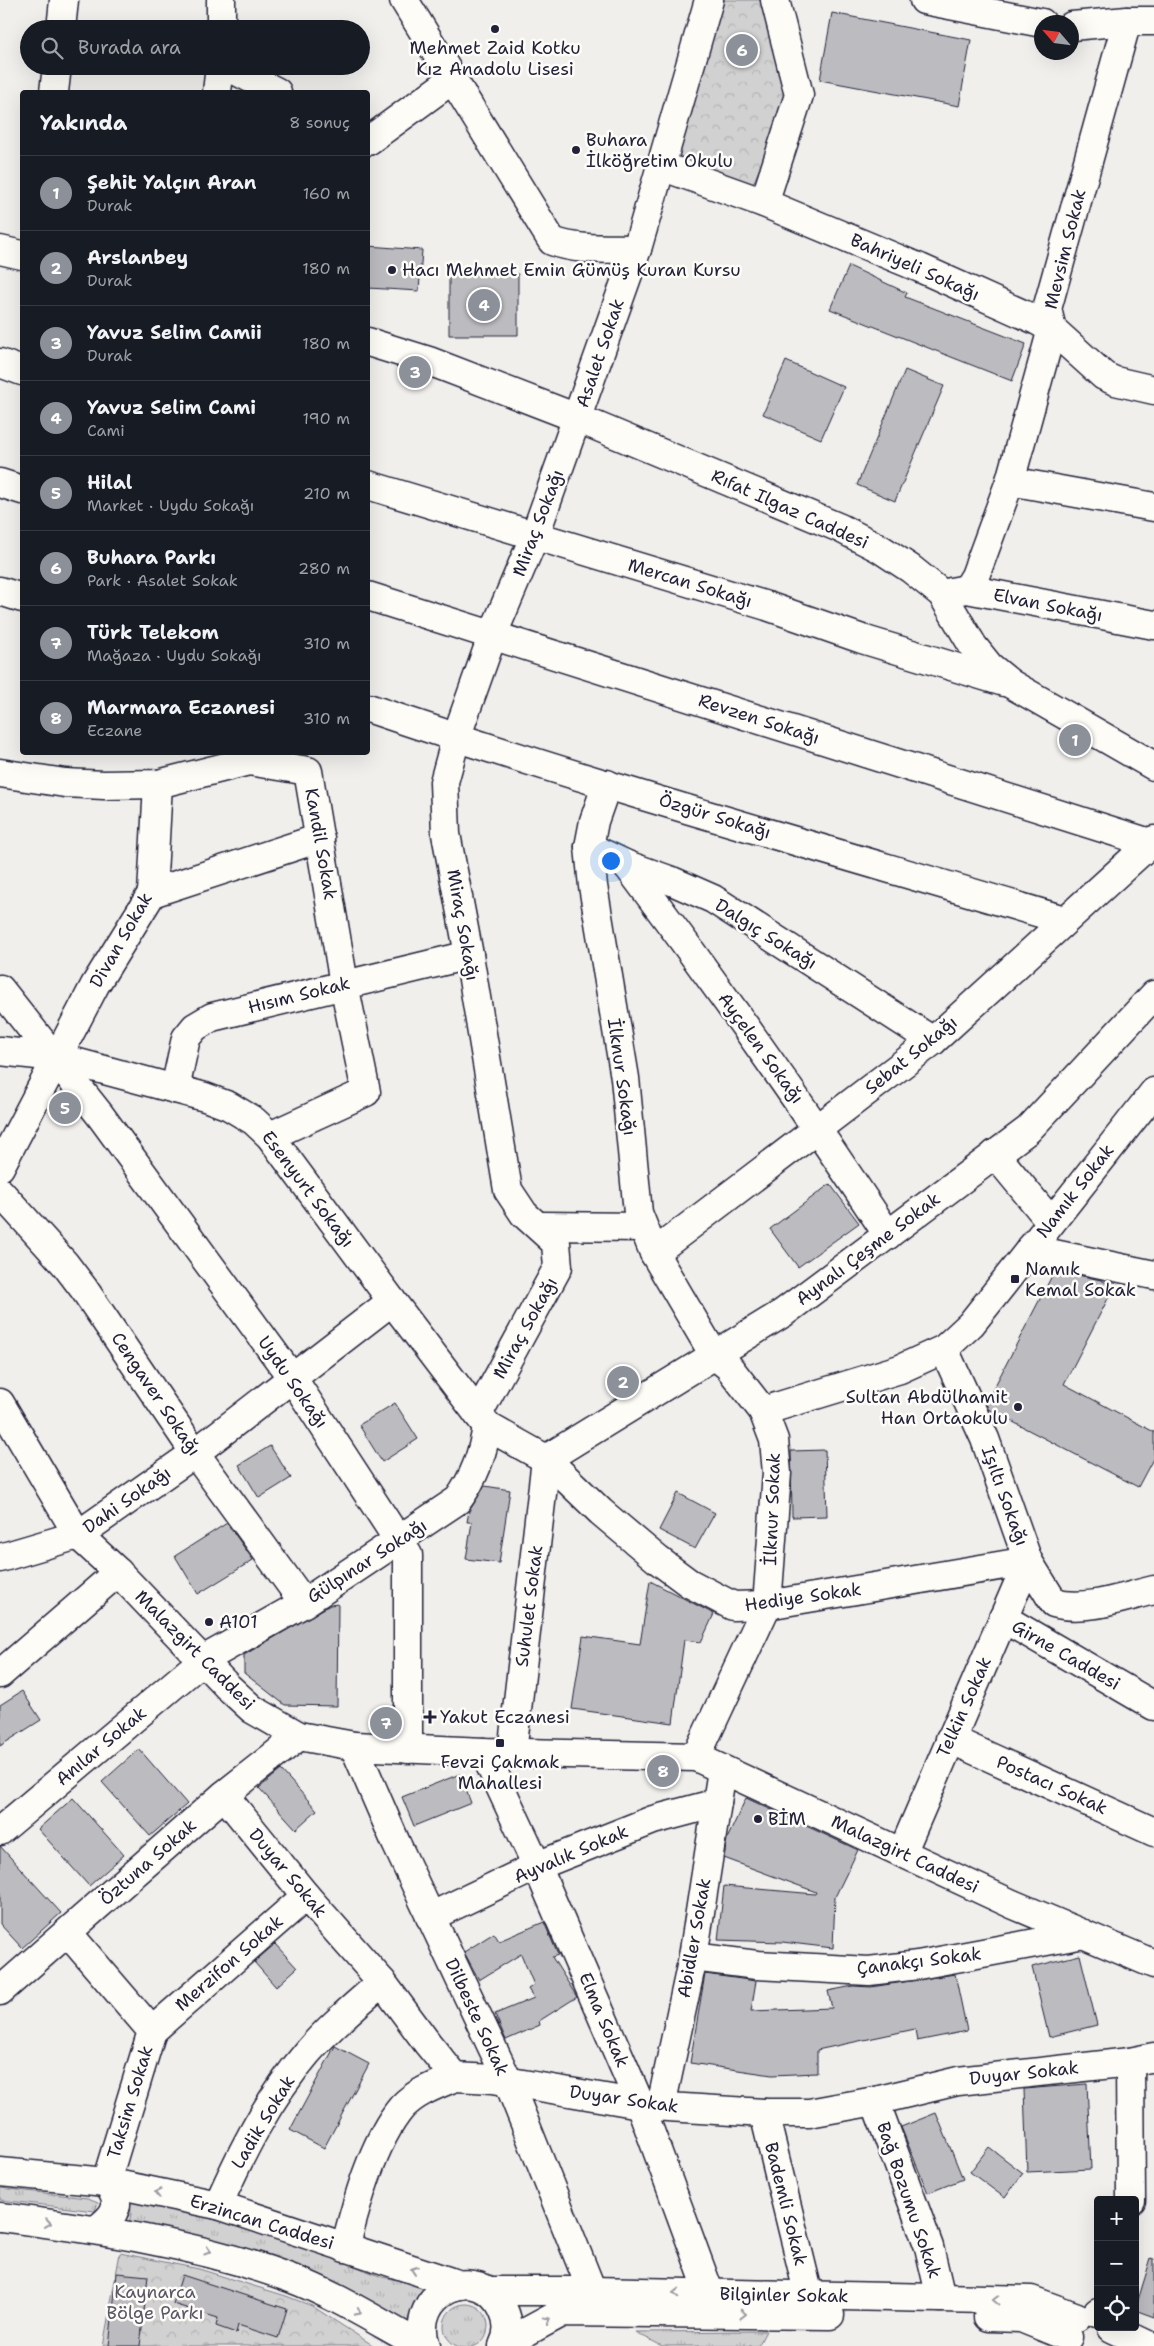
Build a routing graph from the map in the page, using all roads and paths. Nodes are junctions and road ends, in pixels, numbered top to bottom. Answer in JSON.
{"nodes":[{"id":1,"x":64,"y":0,"type":"edge"},
{"id":2,"x":222,"y":0,"type":"edge"},
{"id":3,"x":404,"y":0,"type":"edge"},
{"id":4,"x":775,"y":0,"type":"edge"},
{"id":5,"x":924,"y":0,"type":"edge"},
{"id":6,"x":704,"y":2,"type":"edge"},
{"id":7,"x":62,"y":20,"type":"edge"},
{"id":8,"x":221,"y":20,"type":"edge"},
{"id":9,"x":1034,"y":21,"type":"edge"},
{"id":10,"x":1127,"y":21,"type":"junction"},
{"id":11,"x":1154,"y":21,"type":"edge"},
{"id":12,"x":1079,"y":25,"type":"edge"},
{"id":13,"x":56,"y":75,"type":"edge"},
{"id":14,"x":219,"y":75,"type":"edge"},
{"id":15,"x":244,"y":75,"type":"edge"},
{"id":16,"x":453,"y":79,"type":"junction"},
{"id":17,"x":54,"y":90,"type":"edge"},
{"id":18,"x":217,"y":90,"type":"edge"},
{"id":19,"x":273,"y":90,"type":"edge"},
{"id":20,"x":370,"y":140,"type":"edge"},
{"id":21,"x":662,"y":166,"type":"junction"},
{"id":22,"x":764,"y":203,"type":"junction"},
{"id":23,"x":637,"y":249,"type":"junction"},
{"id":24,"x":0,"y":250,"type":"edge"},
{"id":25,"x":20,"y":255,"type":"edge"},
{"id":26,"x":1052,"y":328,"type":"junction"},
{"id":27,"x":370,"y":343,"type":"edge"},
{"id":28,"x":0,"y":363,"type":"edge"},
{"id":29,"x":20,"y":370,"type":"edge"},
{"id":30,"x":1154,"y":390,"type":"edge"},
{"id":31,"x":577,"y":418,"type":"junction"},
{"id":32,"x":1010,"y":481,"type":"junction"},
{"id":33,"x":0,"y":483,"type":"edge"},
{"id":34,"x":370,"y":486,"type":"edge"},
{"id":35,"x":20,"y":489,"type":"edge"},
{"id":36,"x":1154,"y":507,"type":"edge"},
{"id":37,"x":535,"y":535,"type":"junction"},
{"id":38,"x":0,"y":591,"type":"edge"},
{"id":39,"x":955,"y":592,"type":"junction"},
{"id":40,"x":20,"y":597,"type":"edge"},
{"id":41,"x":370,"y":597,"type":"edge"},
{"id":42,"x":1154,"y":625,"type":"edge"},
{"id":43,"x":493,"y":634,"type":"junction"},
{"id":44,"x":1011,"y":684,"type":"junction"},
{"id":45,"x":370,"y":709,"type":"edge"},
{"id":46,"x":456,"y":738,"type":"junction"},
{"id":47,"x":250,"y":757,"type":"edge"},
{"id":48,"x":1154,"y":766,"type":"edge"},
{"id":49,"x":0,"y":773,"type":"edge"},
{"id":50,"x":158,"y":784,"type":"junction"},
{"id":51,"x":606,"y":784,"type":"junction"},
{"id":52,"x":320,"y":838,"type":"junction"},
{"id":53,"x":1152,"y":841,"type":"edge"},
{"id":54,"x":589,"y":847,"type":"junction"},
{"id":55,"x":627,"y":865,"type":"junction"},
{"id":56,"x":152,"y":893,"type":"junction"},
{"id":57,"x":1064,"y":920,"type":"junction"},
{"id":58,"x":469,"y":956,"type":"junction"},
{"id":59,"x":344,"y":984,"type":"junction"},
{"id":60,"x":0,"y":989,"type":"edge"},
{"id":61,"x":1154,"y":995,"type":"edge"},
{"id":62,"x":933,"y":1041,"type":"junction"},
{"id":63,"x":0,"y":1051,"type":"edge"},
{"id":64,"x":56,"y":1057,"type":"junction"},
{"id":65,"x":175,"y":1089,"type":"junction"},
{"id":66,"x":1154,"y":1092,"type":"edge"},
{"id":67,"x":818,"y":1128,"type":"junction"},
{"id":68,"x":270,"y":1136,"type":"junction"},
{"id":69,"x":995,"y":1154,"type":"junction"},
{"id":70,"x":0,"y":1168,"type":"edge"},
{"id":71,"x":0,"y":1192,"type":"edge"},
{"id":72,"x":1051,"y":1222,"type":"junction"},
{"id":73,"x":539,"y":1226,"type":"junction"},
{"id":74,"x":643,"y":1227,"type":"junction"},
{"id":75,"x":888,"y":1235,"type":"junction"},
{"id":76,"x":1030,"y":1249,"type":"junction"},
{"id":77,"x":654,"y":1253,"type":"junction"},
{"id":78,"x":1154,"y":1275,"type":"edge"},
{"id":79,"x":392,"y":1302,"type":"junction"},
{"id":80,"x":944,"y":1349,"type":"junction"},
{"id":81,"x":714,"y":1355,"type":"junction"},
{"id":82,"x":293,"y":1380,"type":"junction"},
{"id":83,"x":0,"y":1404,"type":"edge"},
{"id":84,"x":763,"y":1410,"type":"junction"},
{"id":85,"x":483,"y":1420,"type":"junction"},
{"id":86,"x":195,"y":1453,"type":"junction"},
{"id":87,"x":546,"y":1459,"type":"junction"},
{"id":88,"x":78,"y":1535,"type":"junction"},
{"id":89,"x":398,"y":1541,"type":"junction"},
{"id":90,"x":0,"y":1558,"type":"edge"},
{"id":91,"x":1028,"y":1561,"type":"junction"},
{"id":92,"x":118,"y":1572,"type":"junction"},
{"id":93,"x":1154,"y":1590,"type":"edge"},
{"id":94,"x":304,"y":1603,"type":"junction"},
{"id":95,"x":767,"y":1606,"type":"junction"},
{"id":96,"x":1003,"y":1618,"type":"junction"},
{"id":97,"x":203,"y":1660,"type":"junction"},
{"id":98,"x":0,"y":1674,"type":"edge"},
{"id":99,"x":1154,"y":1706,"type":"edge"},
{"id":100,"x":299,"y":1736,"type":"junction"},
{"id":101,"x":950,"y":1739,"type":"junction"},
{"id":102,"x":354,"y":1746,"type":"junction"},
{"id":103,"x":408,"y":1749,"type":"junction"},
{"id":104,"x":484,"y":1752,"type":"junction"},
{"id":105,"x":512,"y":1753,"type":"junction"},
{"id":106,"x":696,"y":1757,"type":"junction"},
{"id":107,"x":722,"y":1770,"type":"junction"},
{"id":108,"x":224,"y":1795,"type":"junction"},
{"id":109,"x":717,"y":1804,"type":"junction"},
{"id":110,"x":0,"y":1831,"type":"edge"},
{"id":111,"x":1154,"y":1832,"type":"edge"},
{"id":112,"x":902,"y":1853,"type":"junction"},
{"id":113,"x":537,"y":1866,"type":"junction"},
{"id":114,"x":306,"y":1896,"type":"junction"},
{"id":115,"x":430,"y":1917,"type":"junction"},
{"id":116,"x":68,"y":1932,"type":"junction"},
{"id":117,"x":1084,"y":1934,"type":"junction"},
{"id":118,"x":693,"y":1957,"type":"junction"},
{"id":119,"x":1154,"y":1964,"type":"edge"},
{"id":120,"x":382,"y":1982,"type":"junction"},
{"id":121,"x":0,"y":1991,"type":"edge"},
{"id":122,"x":152,"y":2030,"type":"junction"},
{"id":123,"x":1142,"y":2059,"type":"edge"},
{"id":124,"x":455,"y":2077,"type":"junction"},
{"id":125,"x":508,"y":2082,"type":"junction"},
{"id":126,"x":875,"y":2101,"type":"junction"},
{"id":127,"x":651,"y":2105,"type":"junction"},
{"id":128,"x":764,"y":2113,"type":"junction"},
{"id":129,"x":0,"y":2172,"type":"edge"},
{"id":130,"x":106,"y":2182,"type":"junction"},
{"id":131,"x":1131,"y":2196,"type":"edge"},
{"id":132,"x":218,"y":2205,"type":"junction"},
{"id":133,"x":0,"y":2217,"type":"edge"},
{"id":134,"x":97,"y":2230,"type":"junction"},
{"id":135,"x":346,"y":2248,"type":"junction"},
{"id":136,"x":460,"y":2284,"type":"junction"},
{"id":137,"x":489,"y":2291,"type":"junction"},
{"id":138,"x":592,"y":2291,"type":"junction"},
{"id":139,"x":710,"y":2294,"type":"junction"},
{"id":140,"x":809,"y":2296,"type":"junction"},
{"id":141,"x":941,"y":2298,"type":"junction"},
{"id":142,"x":1085,"y":2323,"type":"edge"},
{"id":143,"x":1112,"y":2331,"type":"edge"},
{"id":144,"x":1118,"y":2331,"type":"edge"},
{"id":145,"x":504,"y":2345,"type":"edge"},
{"id":146,"x":422,"y":2346,"type":"edge"},
{"id":147,"x":426,"y":2346,"type":"edge"},
{"id":148,"x":1110,"y":2346,"type":"edge"},
{"id":149,"x":1150,"y":2346,"type":"edge"}],
"edges":[{"from":1,"to":7,"type":"street"},
{"from":2,"to":8,"type":"street"},
{"from":3,"to":16,"type":"street"},
{"from":4,"to":22,"type":"street"},
{"from":5,"to":9,"type":"street"},
{"from":6,"to":21,"type":"street","name":"Asalet Sokak"},
{"from":10,"to":11,"type":"street"},
{"from":10,"to":12,"type":"street"},
{"from":10,"to":26,"type":"street","name":"Mevsim Sokak"},
{"from":13,"to":17,"type":"street"},
{"from":14,"to":18,"type":"street"},
{"from":15,"to":19,"type":"street"},
{"from":16,"to":20,"type":"street"},
{"from":16,"to":23,"type":"street"},
{"from":21,"to":22,"type":"street","name":"Bahriyeli Sokağı"},
{"from":21,"to":23,"type":"street","name":"Asalet Sokak"},
{"from":22,"to":26,"type":"street","name":"Bahriyeli Sokağı"},
{"from":23,"to":31,"type":"street","name":"Asalet Sokak"},
{"from":24,"to":25,"type":"street"},
{"from":26,"to":30,"type":"street","name":"Bahriyeli Sokağı"},
{"from":26,"to":32,"type":"street","name":"Mevsim Sokak"},
{"from":27,"to":31,"type":"street","name":"Rıfat Ilgaz Caddesi"},
{"from":28,"to":29,"type":"street"},
{"from":31,"to":37,"type":"street","name":"Miraç Sokağı"},
{"from":31,"to":39,"type":"street","name":"Rıfat Ilgaz Caddesi"},
{"from":32,"to":36,"type":"street"},
{"from":32,"to":39,"type":"street","name":"Mevsim Sokak"},
{"from":33,"to":35,"type":"street"},
{"from":34,"to":37,"type":"street","name":"Mercan Sokağı"},
{"from":37,"to":43,"type":"street","name":"Miraç Sokağı"},
{"from":37,"to":44,"type":"street","name":"Mercan Sokağı"},
{"from":38,"to":40,"type":"street"},
{"from":39,"to":42,"type":"street","name":"Elvan Sokağı"},
{"from":39,"to":44,"type":"street","name":"Rıfat Ilgaz Caddesi"},
{"from":41,"to":43,"type":"street","name":"Revzen Sokağı"},
{"from":43,"to":46,"type":"street","name":"Miraç Sokağı"},
{"from":43,"to":53,"type":"street","name":"Revzen Sokağı"},
{"from":44,"to":48,"type":"street","name":"Rıfat Ilgaz Caddesi"},
{"from":45,"to":46,"type":"street","name":"Özgür Sokağı"},
{"from":46,"to":51,"type":"street","name":"Özgür Sokağı"},
{"from":46,"to":58,"type":"street","name":"Miraç Sokağı"},
{"from":47,"to":50,"type":"street","name":"Kandil Sokak"},
{"from":47,"to":52,"type":"street","name":"Kandil Sokak"},
{"from":49,"to":50,"type":"street","name":"Kandil Sokak"},
{"from":50,"to":56,"type":"street","name":"Divan Sokak"},
{"from":51,"to":54,"type":"street","name":"İlknur Sokağı"},
{"from":51,"to":57,"type":"street","name":"Özgür Sokağı"},
{"from":52,"to":56,"type":"street"},
{"from":52,"to":59,"type":"street","name":"Kandil Sokak"},
{"from":53,"to":57,"type":"street","name":"Sebat Sokağı"},
{"from":54,"to":55,"type":"street","name":"Dalgıç Sokağı"},
{"from":54,"to":74,"type":"street","name":"İlknur Sokağı"},
{"from":55,"to":62,"type":"street","name":"Dalgıç Sokağı"},
{"from":55,"to":67,"type":"street","name":"Ayçelen Sokağı"},
{"from":56,"to":64,"type":"street","name":"Divan Sokak"},
{"from":57,"to":62,"type":"street","name":"Sebat Sokağı"},
{"from":58,"to":59,"type":"street","name":"Hısım Sokak"},
{"from":58,"to":73,"type":"street","name":"Miraç Sokağı"},
{"from":59,"to":65,"type":"street","name":"Hısım Sokak"},
{"from":59,"to":68,"type":"street","name":"Kandil Sokak"},
{"from":60,"to":64,"type":"street","name":"Uydu Sokağı"},
{"from":61,"to":69,"type":"street","name":"Aynalı Çeşme Sokak"},
{"from":62,"to":67,"type":"street","name":"Sebat Sokağı"},
{"from":63,"to":64,"type":"street","name":"Esenyurt Sokağı"},
{"from":64,"to":65,"type":"street","name":"Esenyurt Sokağı"},
{"from":64,"to":70,"type":"street","name":"Divan Sokak"},
{"from":64,"to":82,"type":"street","name":"Uydu Sokağı"},
{"from":65,"to":68,"type":"street","name":"Esenyurt Sokağı"},
{"from":66,"to":72,"type":"street","name":"Namık Sokak"},
{"from":67,"to":75,"type":"street","name":"Ayçelen Sokağı"},
{"from":67,"to":77,"type":"street","name":"Sebat Sokağı"},
{"from":68,"to":79,"type":"street","name":"Esenyurt Sokağı"},
{"from":69,"to":72,"type":"street"},
{"from":69,"to":75,"type":"street","name":"Aynalı Çeşme Sokak"},
{"from":71,"to":86,"type":"street","name":"Cengaver Sokağı"},
{"from":72,"to":76,"type":"street","name":"Namık Sokak"},
{"from":73,"to":74,"type":"street"},
{"from":73,"to":85,"type":"street","name":"Miraç Sokağı"},
{"from":74,"to":77,"type":"street","name":"İlknur Sokağı"},
{"from":75,"to":81,"type":"street","name":"Aynalı Çeşme Sokak"},
{"from":76,"to":78,"type":"street"},
{"from":76,"to":80,"type":"street","name":"Namık Sokak"},
{"from":77,"to":81,"type":"street","name":"İlknur Sokağı"},
{"from":79,"to":82,"type":"street","name":"Dahi Sokağı"},
{"from":79,"to":85,"type":"street","name":"Esenyurt Sokağı"},
{"from":80,"to":84,"type":"street","name":"Namık Sokak"},
{"from":80,"to":91,"type":"street","name":"Işıltı Sokağı"},
{"from":81,"to":84,"type":"street","name":"İlknur Sokak"},
{"from":81,"to":87,"type":"street","name":"Aynalı Çeşme Sokak"},
{"from":82,"to":86,"type":"street","name":"Dahi Sokağı"},
{"from":82,"to":89,"type":"street","name":"Uydu Sokağı"},
{"from":83,"to":88,"type":"street","name":"Malazgirt Caddesi"},
{"from":84,"to":95,"type":"street","name":"İlknur Sokak"},
{"from":85,"to":87,"type":"street","name":"Hediye Sokak"},
{"from":85,"to":89,"type":"street","name":"Gülpınar Sokağı"},
{"from":86,"to":88,"type":"street","name":"Dahi Sokağı"},
{"from":86,"to":94,"type":"street","name":"Cengaver Sokağı"},
{"from":87,"to":95,"type":"street","name":"Hediye Sokak"},
{"from":87,"to":105,"type":"street","name":"Suhulet Sokak"},
{"from":88,"to":90,"type":"street","name":"Dahi Sokağı"},
{"from":88,"to":92,"type":"street","name":"Malazgirt Caddesi"},
{"from":89,"to":94,"type":"street","name":"Gülpınar Sokağı"},
{"from":89,"to":103,"type":"street","name":"Uydu Sokağı"},
{"from":91,"to":93,"type":"street","name":"Işıltı Sokağı"},
{"from":91,"to":95,"type":"street","name":"Hediye Sokak"},
{"from":91,"to":96,"type":"street","name":"Telkin Sokak"},
{"from":92,"to":97,"type":"street","name":"Malazgirt Caddesi"},
{"from":92,"to":98,"type":"street"},
{"from":94,"to":97,"type":"street","name":"Gülpınar Sokağı"},
{"from":95,"to":106,"type":"street","name":"İlknur Sokak"},
{"from":96,"to":99,"type":"street","name":"Girne Caddesi"},
{"from":96,"to":101,"type":"street","name":"Telkin Sokak"},
{"from":97,"to":100,"type":"street","name":"Malazgirt Caddesi"},
{"from":97,"to":110,"type":"street","name":"Anılar Sokak"},
{"from":100,"to":102,"type":"street","name":"Malazgirt Caddesi"},
{"from":100,"to":108,"type":"street","name":"Öztuna Sokak"},
{"from":101,"to":111,"type":"street","name":"Postacı Sokak"},
{"from":101,"to":112,"type":"street","name":"Telkin Sokak"},
{"from":102,"to":103,"type":"street","name":"Malazgirt Caddesi"},
{"from":102,"to":115,"type":"street","name":"Dilbeste Sokak"},
{"from":103,"to":104,"type":"street","name":"Malazgirt Caddesi"},
{"from":104,"to":105,"type":"street","name":"Malazgirt Caddesi"},
{"from":104,"to":113,"type":"street","name":"Elma Sokak"},
{"from":105,"to":106,"type":"street","name":"Malazgirt Caddesi"},
{"from":106,"to":107,"type":"street","name":"Malazgirt Caddesi"},
{"from":107,"to":109,"type":"street","name":"Abidler Sokak"},
{"from":107,"to":112,"type":"street","name":"Malazgirt Caddesi"},
{"from":108,"to":114,"type":"street","name":"Duyar Sokak"},
{"from":108,"to":116,"type":"street","name":"Öztuna Sokak"},
{"from":109,"to":113,"type":"street","name":"Ayvalık Sokak"},
{"from":109,"to":118,"type":"street","name":"Abidler Sokak"},
{"from":112,"to":117,"type":"street","name":"Malazgirt Caddesi"},
{"from":113,"to":115,"type":"street","name":"Ayvalık Sokak"},
{"from":113,"to":127,"type":"street","name":"Elma Sokak"},
{"from":114,"to":120,"type":"street","name":"Duyar Sokak"},
{"from":114,"to":122,"type":"street","name":"Merzifon Sokak"},
{"from":115,"to":125,"type":"street","name":"Dilbeste Sokak"},
{"from":116,"to":121,"type":"street","name":"Öztuna Sokak"},
{"from":116,"to":122,"type":"street","name":"Taksim Sokak"},
{"from":117,"to":118,"type":"street","name":"Çanakçı Sokak"},
{"from":117,"to":119,"type":"street","name":"Malazgirt Caddesi"},
{"from":118,"to":127,"type":"street","name":"Abidler Sokak"},
{"from":120,"to":124,"type":"street","name":"Duyar Sokak"},
{"from":120,"to":132,"type":"street","name":"Ladik Sokak"},
{"from":122,"to":130,"type":"street","name":"Taksim Sokak"},
{"from":123,"to":126,"type":"street","name":"Duyar Sokak"},
{"from":123,"to":131,"type":"street"},
{"from":124,"to":125,"type":"street","name":"Duyar Sokak"},
{"from":124,"to":135,"type":"street"},
{"from":125,"to":127,"type":"street","name":"Duyar Sokak"},
{"from":125,"to":138,"type":"street","name":"Dilbeste Sokak"},
{"from":126,"to":128,"type":"street","name":"Duyar Sokak"},
{"from":126,"to":141,"type":"street","name":"Bağ Bozumu Sokak"},
{"from":127,"to":128,"type":"street","name":"Duyar Sokak"},
{"from":127,"to":139,"type":"street","name":"Elma Sokak"},
{"from":128,"to":140,"type":"street","name":"Bademli Sokak"},
{"from":129,"to":130,"type":"street","name":"Erzincan Caddesi"},
{"from":132,"to":130,"type":"street","name":"Erzincan Caddesi","one_way":true},
{"from":130,"to":134,"type":"street"},
{"from":132,"to":135,"type":"street","name":"Erzincan Caddesi"},
{"from":133,"to":134,"type":"street","one_way":true},
{"from":134,"to":146,"type":"street","one_way":true},
{"from":136,"to":135,"type":"street","name":"Erzincan Caddesi","one_way":true},
{"from":136,"to":137,"type":"street","name":"Erzincan Caddesi"},
{"from":136,"to":147,"type":"street"},
{"from":137,"to":138,"type":"street","name":"Bilginler Sokak"},
{"from":137,"to":145,"type":"street"},
{"from":139,"to":138,"type":"street","name":"Bilginler Sokak","one_way":true},
{"from":139,"to":140,"type":"street","name":"Bilginler Sokak"},
{"from":140,"to":141,"type":"street","name":"Bilginler Sokak"},
{"from":142,"to":141,"type":"street","name":"Bilginler Sokak","one_way":true},
{"from":145,"to":142,"type":"street","name":"Bilginler Sokak","one_way":true},
{"from":143,"to":148,"type":"street"},
{"from":144,"to":149,"type":"street"}]}
